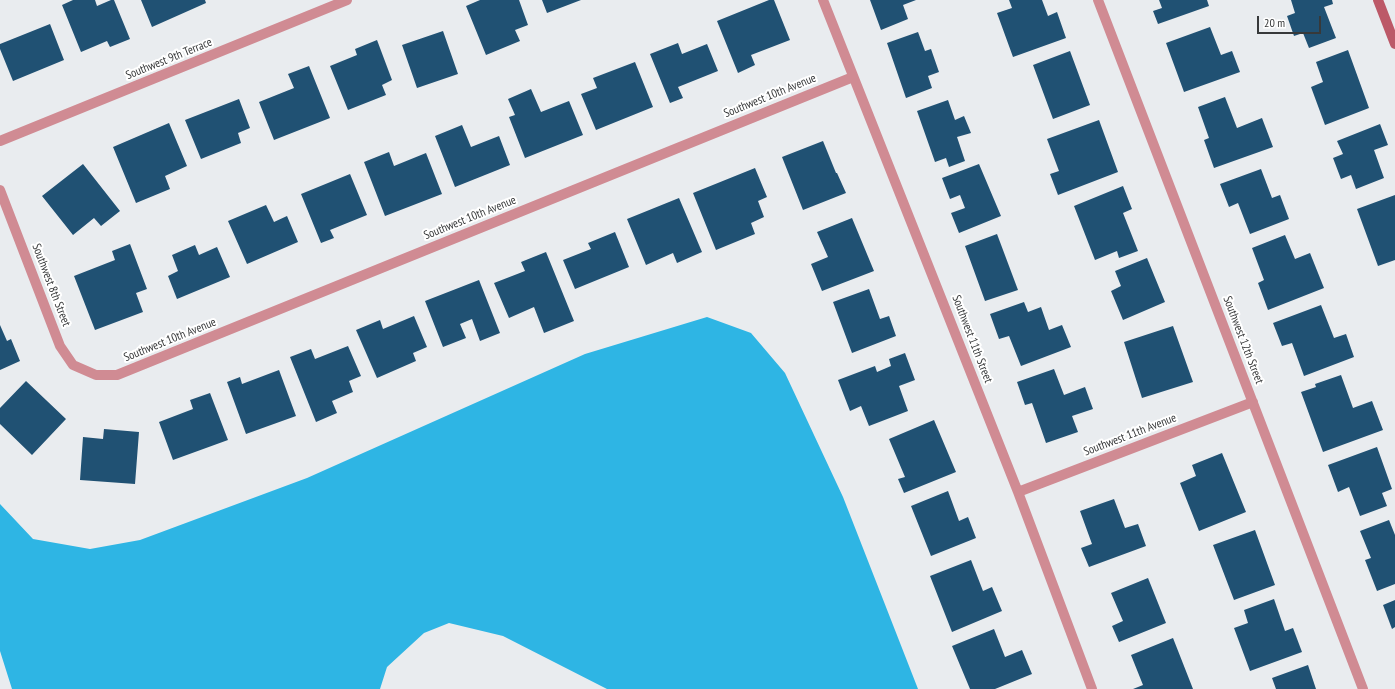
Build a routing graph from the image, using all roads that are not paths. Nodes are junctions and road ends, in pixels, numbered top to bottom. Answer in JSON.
{"nodes":[{"id":1,"x":347,"y":0,"type":"edge"},
{"id":2,"x":823,"y":0,"type":"edge"},
{"id":3,"x":1098,"y":0,"type":"edge"},
{"id":4,"x":1378,"y":0,"type":"edge"},
{"id":5,"x":1395,"y":44,"type":"edge"},
{"id":6,"x":853,"y":77,"type":"junction"},
{"id":7,"x":0,"y":142,"type":"edge"},
{"id":8,"x":0,"y":190,"type":"edge"},
{"id":9,"x":96,"y":375,"type":"joint"},
{"id":10,"x":1252,"y":402,"type":"junction"},
{"id":11,"x":1018,"y":492,"type":"junction"},
{"id":12,"x":1092,"y":689,"type":"edge"},
{"id":13,"x":1363,"y":689,"type":"edge"}],
"edges":[{"from":1,"to":7,"type":"street","name":"Southwest 9th Terrace"},
{"from":2,"to":6,"type":"street","name":"Southwest 11th Street"},
{"from":3,"to":10,"type":"street","name":"Southwest 12th Street"},
{"from":4,"to":5,"type":"street"},
{"from":6,"to":9,"type":"street","name":"Southwest 10th Avenue"},
{"from":6,"to":11,"type":"street","name":"Southwest 11th Street"},
{"from":8,"to":9,"type":"street","name":"Southwest 8th Street"},
{"from":10,"to":11,"type":"street","name":"Southwest 11th Avenue"},
{"from":10,"to":13,"type":"street","name":"Southwest 12th Street"},
{"from":11,"to":12,"type":"street","name":"Southwest 11th Street"}]}
